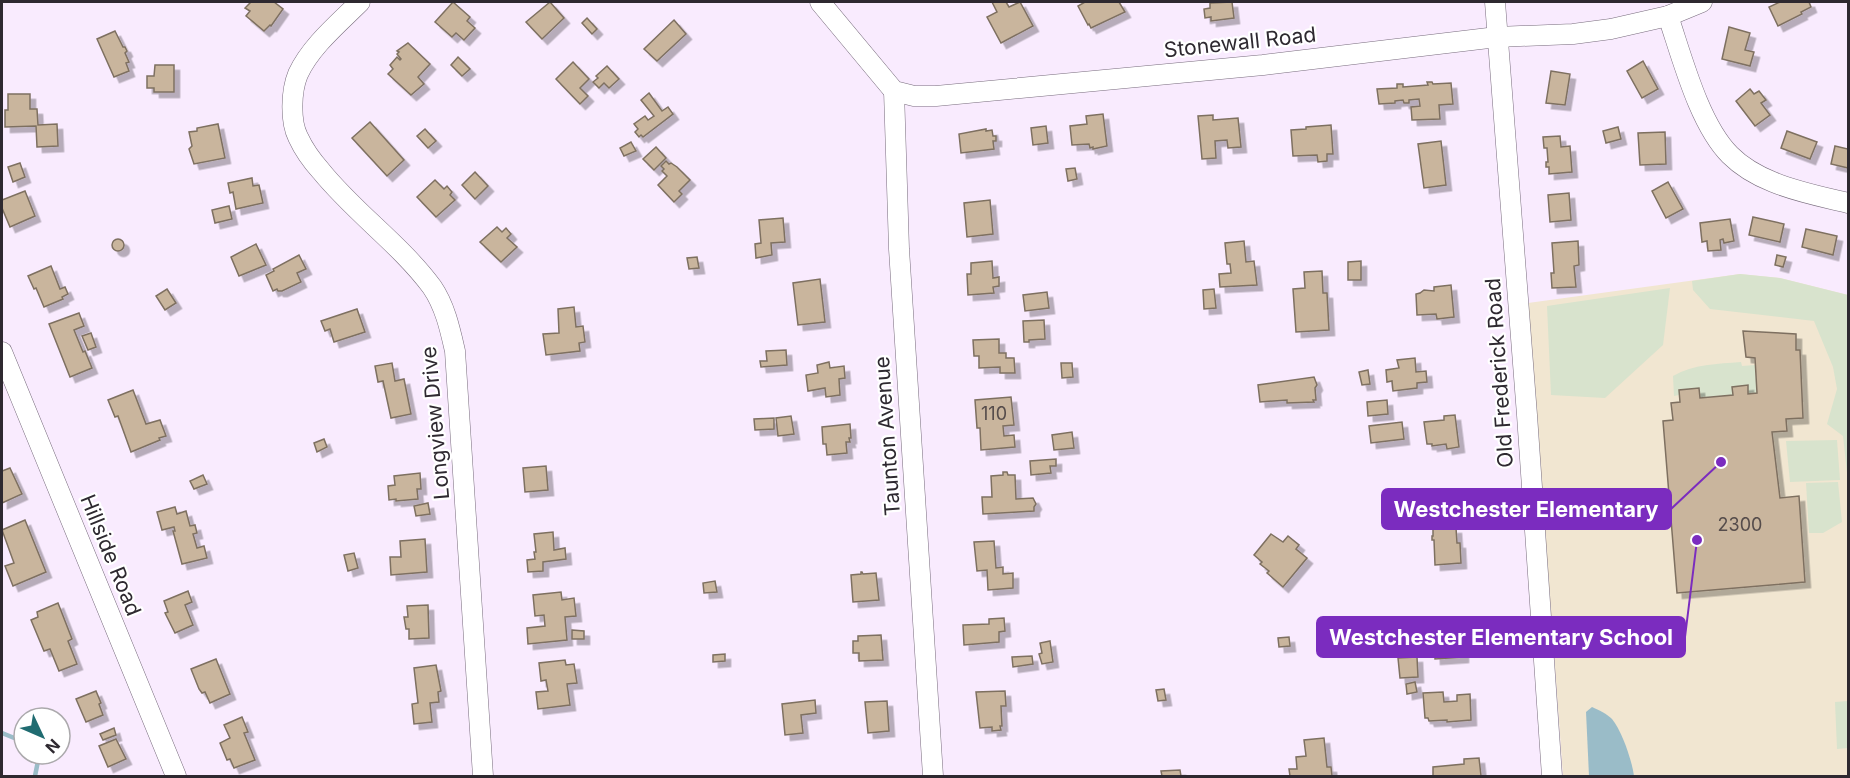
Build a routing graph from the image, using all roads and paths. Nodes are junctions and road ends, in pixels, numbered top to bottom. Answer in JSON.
{"nodes":[{"id":1,"x":360,"y":2,"type":"edge"},
{"id":2,"x":820,"y":2,"type":"edge"},
{"id":3,"x":1495,"y":2,"type":"edge"},
{"id":4,"x":1702,"y":2,"type":"edge"},
{"id":5,"x":1668,"y":16,"type":"junction"},
{"id":6,"x":1497,"y":37,"type":"junction"},
{"id":7,"x":894,"y":91,"type":"junction"},
{"id":8,"x":1848,"y":203,"type":"edge"},
{"id":9,"x":2,"y":352,"type":"edge"},
{"id":10,"x":176,"y":777,"type":"edge"},
{"id":11,"x":483,"y":777,"type":"edge"},
{"id":12,"x":933,"y":777,"type":"edge"},
{"id":13,"x":1552,"y":777,"type":"edge"}],
"edges":[{"from":1,"to":11,"type":"street","name":"Longview Drive"},
{"from":2,"to":7,"type":"street"},
{"from":3,"to":6,"type":"street","name":"Old Frederick Road"},
{"from":4,"to":5,"type":"street","name":"Stonewall Road"},
{"from":5,"to":6,"type":"street","name":"Stonewall Road"},
{"from":5,"to":8,"type":"street"},
{"from":6,"to":7,"type":"street","name":"Stonewall Road"},
{"from":6,"to":13,"type":"street","name":"Old Frederick Road"},
{"from":7,"to":12,"type":"street","name":"Taunton Avenue"},
{"from":9,"to":10,"type":"street","name":"Hillside Road"}]}
